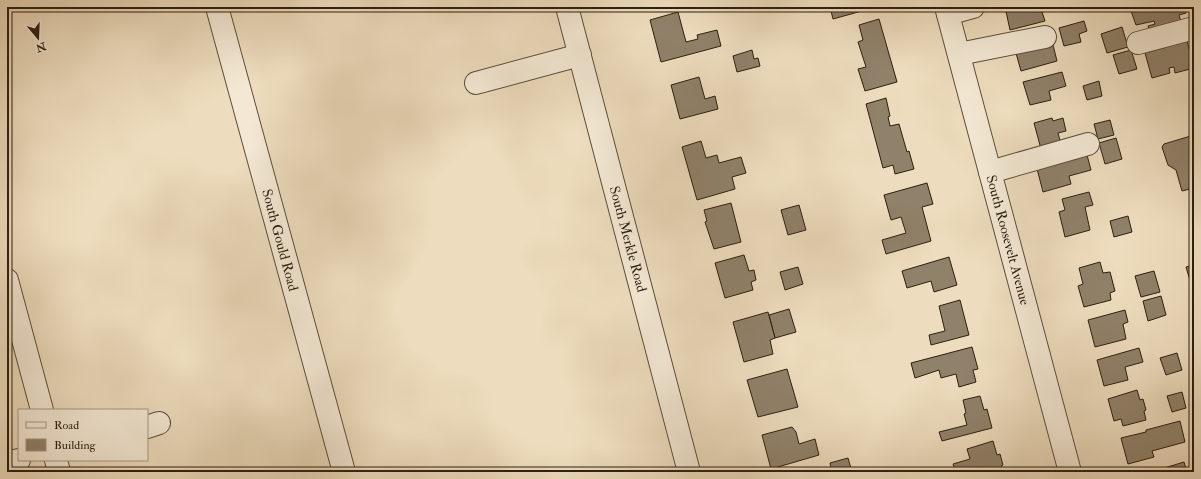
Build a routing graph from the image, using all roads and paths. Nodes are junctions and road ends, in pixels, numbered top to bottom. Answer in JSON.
{"nodes":[{"id":1,"x":217,"y":7,"type":"edge"},
{"id":2,"x":567,"y":7,"type":"edge"},
{"id":3,"x":973,"y":7,"type":"edge"},
{"id":4,"x":947,"y":11,"type":"edge"},
{"id":5,"x":1194,"y":28,"type":"edge"},
{"id":6,"x":1045,"y":37,"type":"dead end"},
{"id":7,"x":1138,"y":44,"type":"dead end"},
{"id":8,"x":959,"y":54,"type":"junction"},
{"id":9,"x":580,"y":55,"type":"junction"},
{"id":10,"x":476,"y":83,"type":"dead end"},
{"id":11,"x":1088,"y":144,"type":"dead end"},
{"id":12,"x":990,"y":172,"type":"junction"},
{"id":13,"x":7,"y":280,"type":"edge"},
{"id":14,"x":42,"y":409,"type":"edge"},
{"id":15,"x":18,"y":460,"type":"edge"},
{"id":16,"x":56,"y":461,"type":"edge"},
{"id":17,"x":7,"y":463,"type":"edge"},
{"id":18,"x":59,"y":472,"type":"edge"},
{"id":19,"x":344,"y":472,"type":"edge"},
{"id":20,"x":689,"y":472,"type":"edge"},
{"id":21,"x":1070,"y":472,"type":"edge"}],
"edges":[{"from":1,"to":19,"type":"street","name":"South Gould Road"},
{"from":2,"to":9,"type":"street","name":"South Merkle Road"},
{"from":3,"to":4,"type":"street"},
{"from":4,"to":8,"type":"street","name":"South Roosevelt Avenue"},
{"from":5,"to":7,"type":"street"},
{"from":6,"to":8,"type":"street"},
{"from":8,"to":12,"type":"street","name":"South Roosevelt Avenue"},
{"from":9,"to":10,"type":"street"},
{"from":9,"to":20,"type":"street","name":"South Merkle Road"},
{"from":11,"to":12,"type":"street"},
{"from":12,"to":21,"type":"street","name":"South Roosevelt Avenue"},
{"from":13,"to":14,"type":"street"},
{"from":15,"to":17,"type":"street"},
{"from":16,"to":18,"type":"street"}]}
